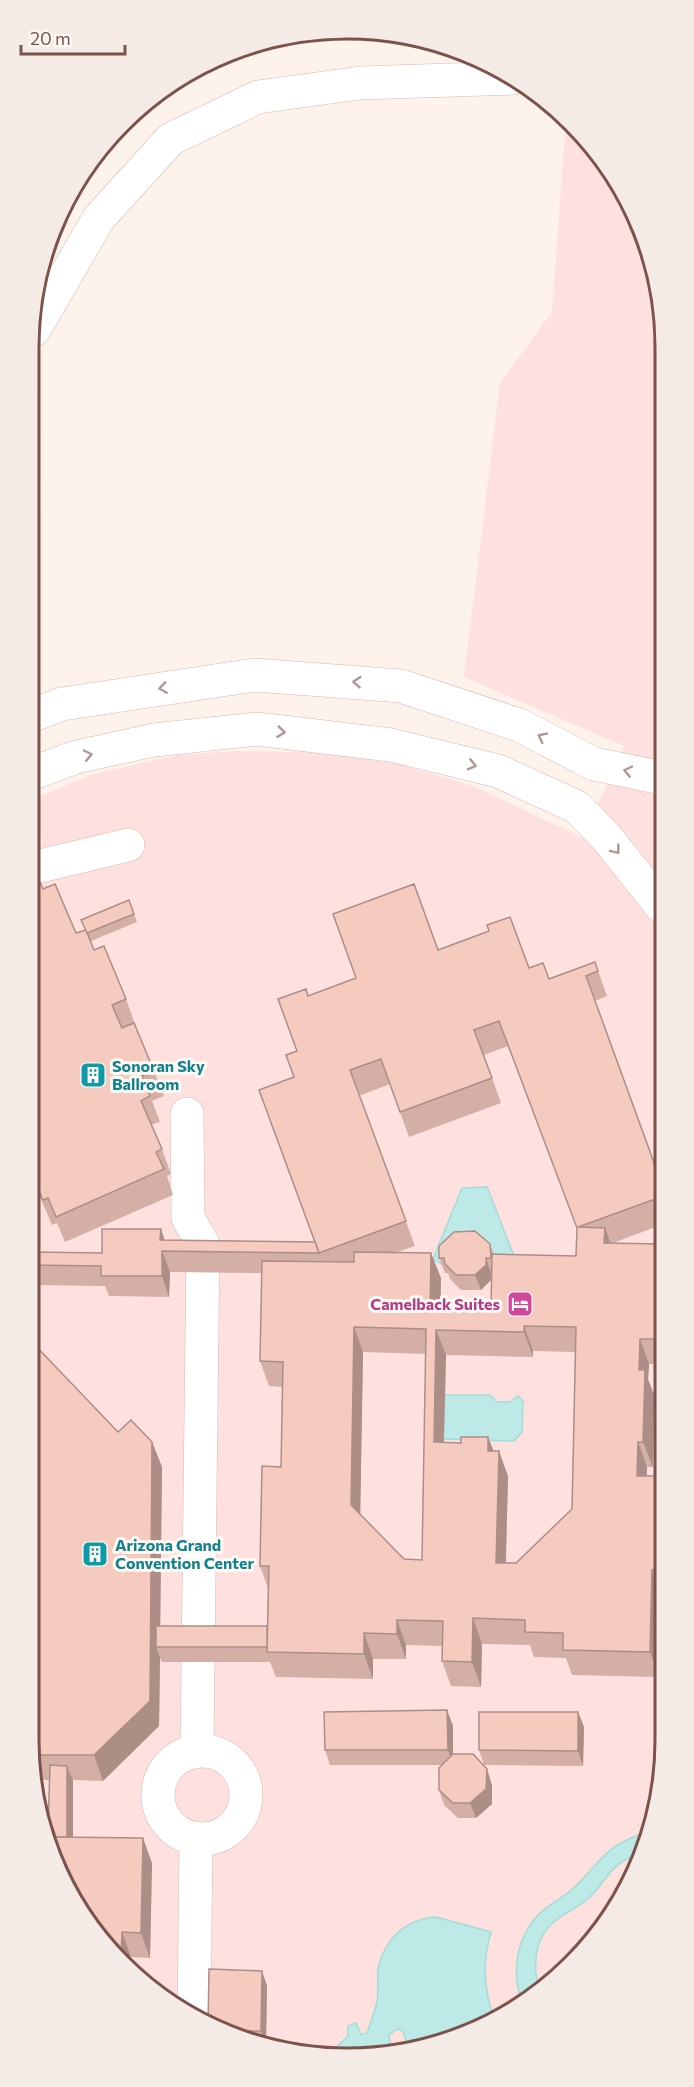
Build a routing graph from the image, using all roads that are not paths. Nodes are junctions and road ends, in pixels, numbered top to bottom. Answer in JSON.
{"nodes":[{"id":1,"x":498,"y":79,"type":"edge"},
{"id":2,"x":41,"y":318,"type":"edge"},
{"id":3,"x":39,"y":713,"type":"edge"},
{"id":4,"x":39,"y":771,"type":"edge"},
{"id":5,"x":655,"y":777,"type":"edge"},
{"id":6,"x":128,"y":845,"type":"dead end"},
{"id":7,"x":39,"y":866,"type":"edge"},
{"id":8,"x":655,"y":898,"type":"edge"},
{"id":9,"x":187,"y":1114,"type":"dead end"},
{"id":10,"x":197,"y":1750,"type":"junction"},
{"id":11,"x":196,"y":1839,"type":"junction"},
{"id":12,"x":194,"y":2008,"type":"edge"}],
"edges":[{"from":1,"to":2,"type":"street"},
{"from":5,"to":3,"type":"street","one_way":true},
{"from":4,"to":8,"type":"street","one_way":true},
{"from":6,"to":7,"type":"street"},
{"from":9,"to":10,"type":"street"},
{"from":10,"to":11,"type":"street"},
{"from":10,"to":11,"type":"street"},
{"from":11,"to":12,"type":"street"}]}
